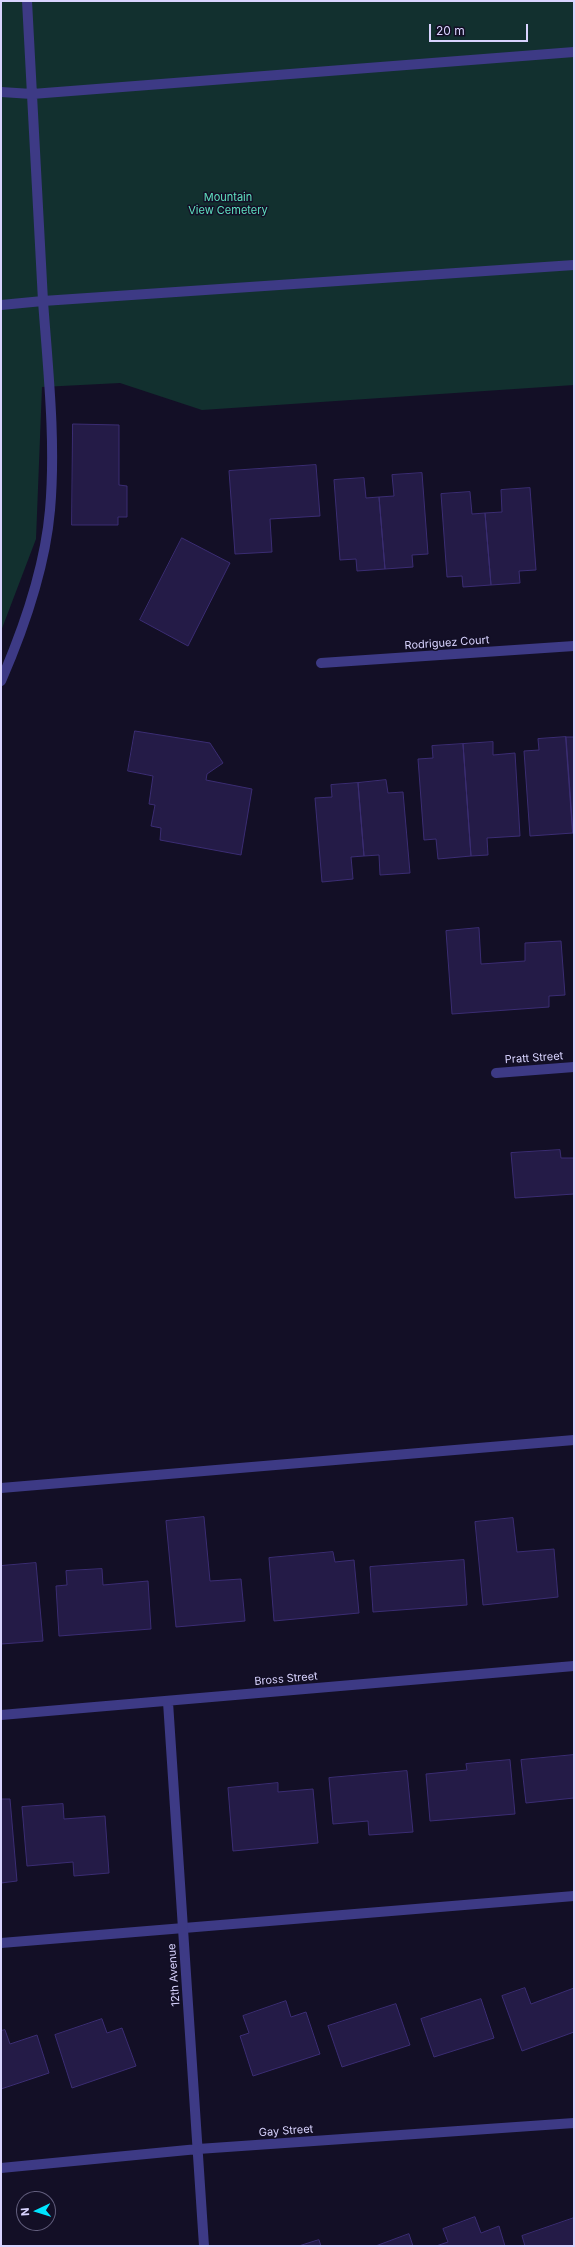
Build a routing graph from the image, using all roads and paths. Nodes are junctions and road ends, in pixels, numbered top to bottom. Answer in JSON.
{"nodes":[{"id":1,"x":27,"y":1,"type":"edge"},
{"id":2,"x":574,"y":52,"type":"edge"},
{"id":3,"x":1,"y":92,"type":"edge"},
{"id":4,"x":32,"y":94,"type":"junction"},
{"id":5,"x":574,"y":265,"type":"edge"},
{"id":6,"x":43,"y":301,"type":"junction"},
{"id":7,"x":1,"y":305,"type":"edge"},
{"id":8,"x":574,"y":646,"type":"edge"},
{"id":9,"x":321,"y":663,"type":"dead end"},
{"id":10,"x":1,"y":681,"type":"edge"},
{"id":11,"x":574,"y":1067,"type":"edge"},
{"id":12,"x":496,"y":1073,"type":"dead end"},
{"id":13,"x":574,"y":1440,"type":"edge"},
{"id":14,"x":1,"y":1488,"type":"edge"},
{"id":15,"x":574,"y":1666,"type":"edge"},
{"id":16,"x":168,"y":1702,"type":"junction"},
{"id":17,"x":1,"y":1715,"type":"edge"},
{"id":18,"x":574,"y":1896,"type":"edge"},
{"id":19,"x":183,"y":1929,"type":"junction"},
{"id":20,"x":1,"y":1943,"type":"edge"},
{"id":21,"x":574,"y":2123,"type":"edge"},
{"id":22,"x":198,"y":2149,"type":"junction"},
{"id":23,"x":1,"y":2168,"type":"edge"},
{"id":24,"x":204,"y":2246,"type":"edge"}],
"edges":[{"from":1,"to":4,"type":"street"},
{"from":2,"to":4,"type":"street"},
{"from":3,"to":4,"type":"street"},
{"from":4,"to":6,"type":"street"},
{"from":5,"to":6,"type":"street"},
{"from":6,"to":7,"type":"street"},
{"from":6,"to":10,"type":"street"},
{"from":8,"to":9,"type":"street","name":"Rodriguez Court"},
{"from":11,"to":12,"type":"street","name":"Pratt Street"},
{"from":13,"to":14,"type":"street"},
{"from":15,"to":16,"type":"street","name":"Bross Street"},
{"from":16,"to":17,"type":"street","name":"Bross Street"},
{"from":16,"to":19,"type":"street","name":"12th Avenue"},
{"from":18,"to":19,"type":"street"},
{"from":19,"to":20,"type":"street"},
{"from":19,"to":22,"type":"street","name":"12th Avenue"},
{"from":21,"to":22,"type":"street","name":"Gay Street"},
{"from":22,"to":23,"type":"street","name":"Gay Street"},
{"from":22,"to":24,"type":"street","name":"12th Avenue"}]}
